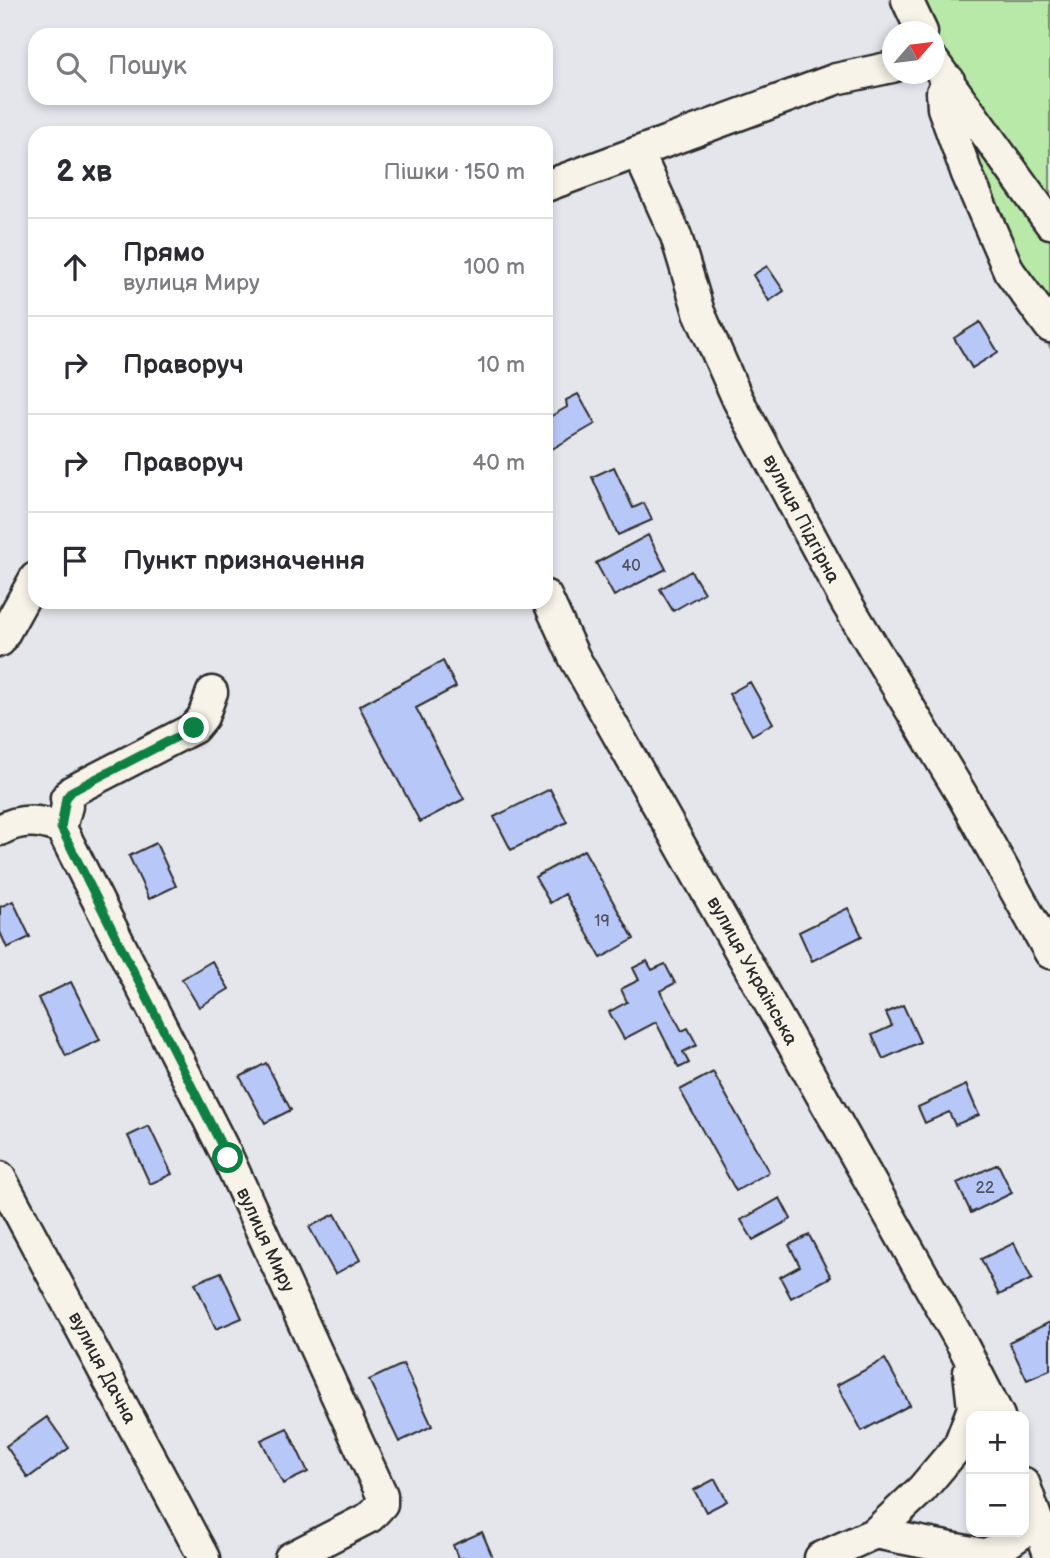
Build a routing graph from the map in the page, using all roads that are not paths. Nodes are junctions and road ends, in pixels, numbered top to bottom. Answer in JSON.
{"nodes":[{"id":1,"x":907,"y":0,"type":"edge"},
{"id":2,"x":917,"y":21,"type":"edge"},
{"id":3,"x":882,"y":69,"type":"edge"},
{"id":4,"x":945,"y":74,"type":"edge"},
{"id":5,"x":941,"y":84,"type":"edge"},
{"id":6,"x":638,"y":152,"type":"junction"},
{"id":7,"x":553,"y":183,"type":"edge"},
{"id":8,"x":1050,"y":223,"type":"edge"},
{"id":9,"x":1050,"y":327,"type":"edge"},
{"id":10,"x":28,"y":591,"type":"edge"},
{"id":11,"x":552,"y":609,"type":"edge"},
{"id":12,"x":0,"y":641,"type":"edge"},
{"id":13,"x":212,"y":692,"type":"dead end"},
{"id":14,"x":61,"y":828,"type":"junction"},
{"id":15,"x":0,"y":830,"type":"edge"},
{"id":16,"x":1050,"y":953,"type":"edge"},
{"id":17,"x":0,"y":1177,"type":"edge"},
{"id":18,"x":962,"y":1344,"type":"junction"},
{"id":19,"x":996,"y":1411,"type":"edge"},
{"id":20,"x":1029,"y":1497,"type":"edge"},
{"id":21,"x":1038,"y":1522,"type":"junction"},
{"id":22,"x":875,"y":1533,"type":"junction"},
{"id":23,"x":994,"y":1556,"type":"edge"},
{"id":24,"x":1050,"y":1557,"type":"edge"},
{"id":25,"x":204,"y":1558,"type":"edge"},
{"id":26,"x":290,"y":1558,"type":"edge"},
{"id":27,"x":820,"y":1558,"type":"edge"}],
"edges":[{"from":1,"to":2,"type":"street"},
{"from":3,"to":6,"type":"street"},
{"from":4,"to":8,"type":"street"},
{"from":5,"to":9,"type":"street"},
{"from":6,"to":7,"type":"street"},
{"from":6,"to":16,"type":"street","name":"вулиця Підгірна"},
{"from":10,"to":12,"type":"street"},
{"from":11,"to":18,"type":"street","name":"вулиця Українська"},
{"from":13,"to":14,"type":"street"},
{"from":14,"to":15,"type":"street"},
{"from":14,"to":26,"type":"street","name":"вулиця Миру"},
{"from":17,"to":25,"type":"street","name":"вулиця Дачна"},
{"from":18,"to":19,"type":"street","name":"вулиця Українська"},
{"from":18,"to":22,"type":"street","name":"вулиця Українська"},
{"from":20,"to":21,"type":"street"},
{"from":21,"to":23,"type":"street"},
{"from":21,"to":24,"type":"street"},
{"from":22,"to":23,"type":"street"},
{"from":22,"to":27,"type":"street","name":"вулиця Українська"}]}
